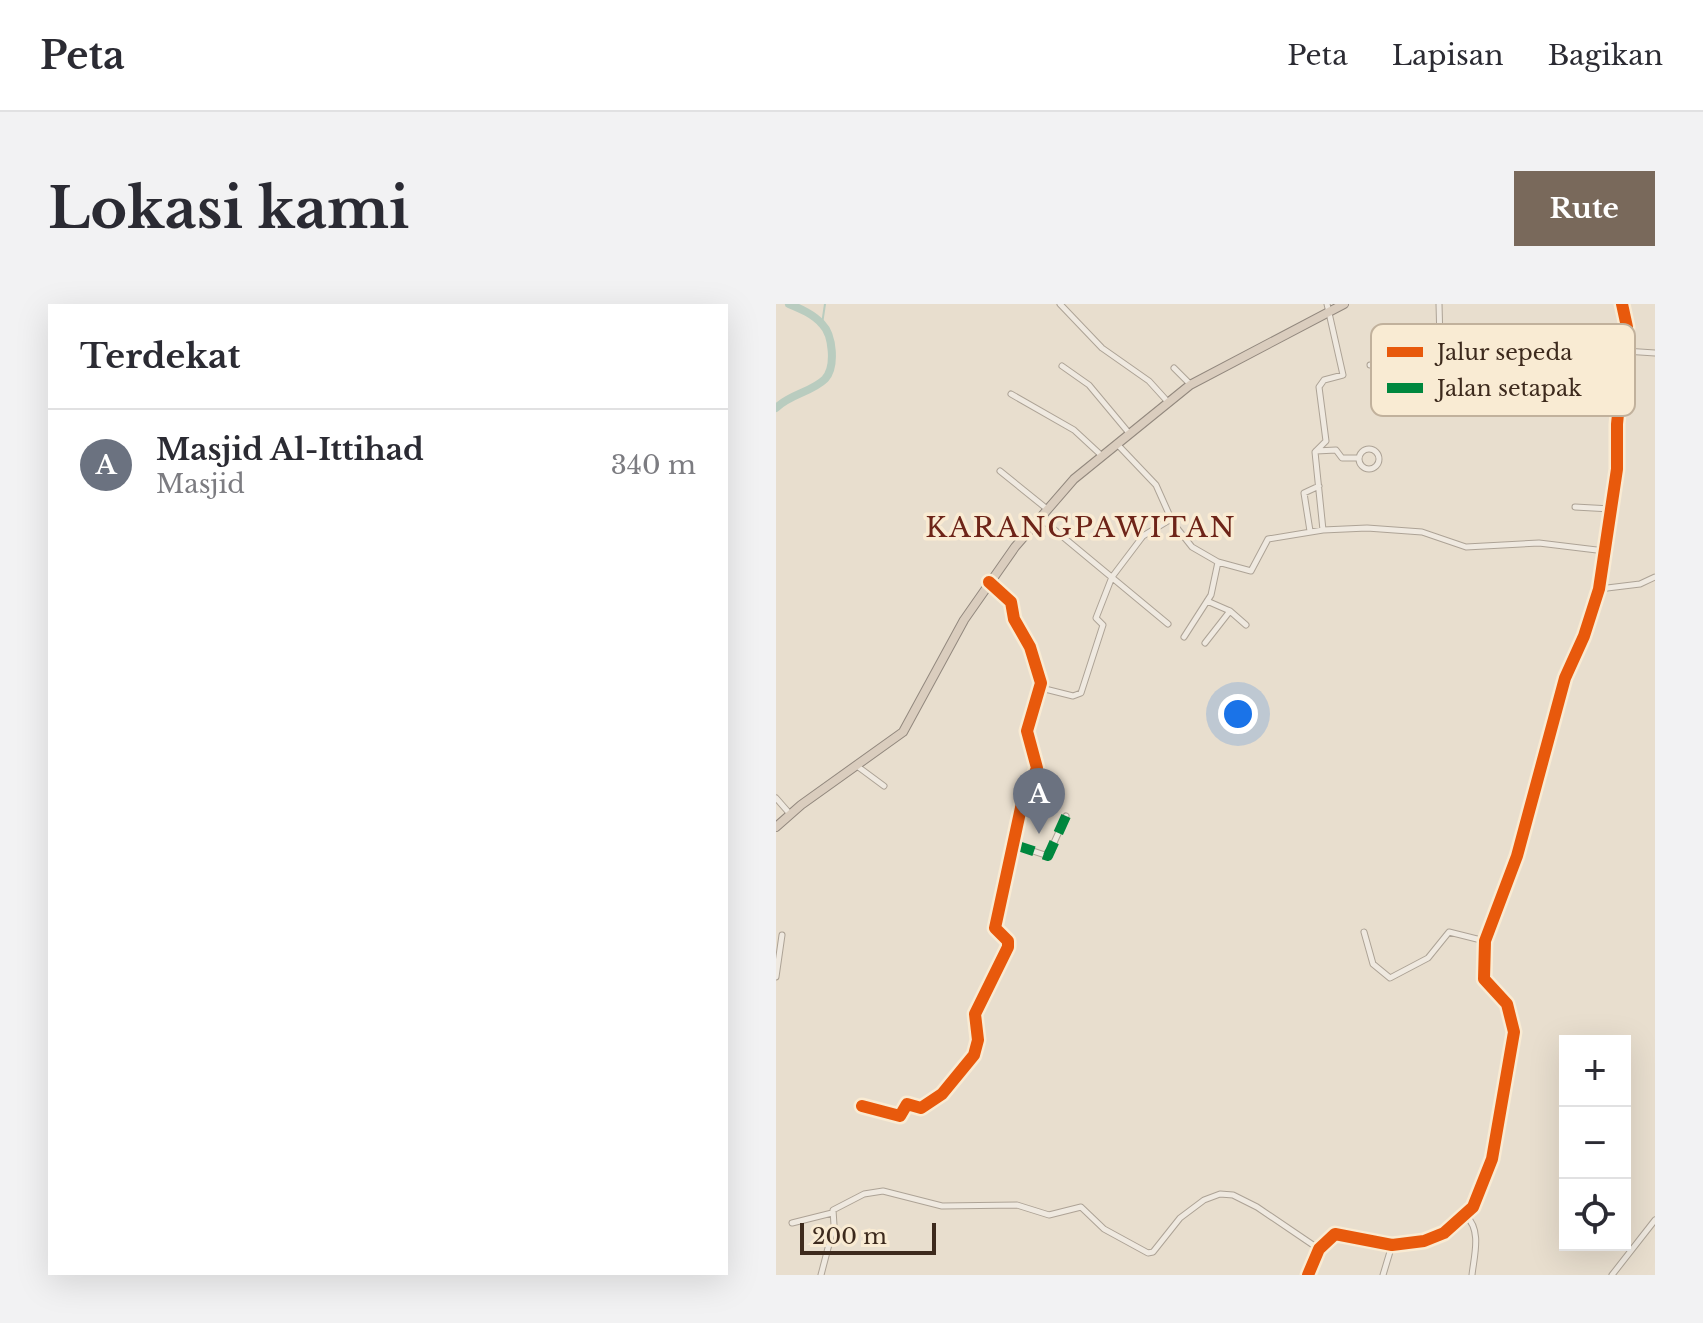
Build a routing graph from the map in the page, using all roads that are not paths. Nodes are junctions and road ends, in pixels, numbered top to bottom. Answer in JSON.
{"nodes":[{"id":1,"x":1060,"y":304,"type":"edge"},
{"id":2,"x":1344,"y":304,"type":"edge"},
{"id":3,"x":1439,"y":304,"type":"edge"},
{"id":4,"x":1622,"y":304,"type":"edge"},
{"id":5,"x":1327,"y":308,"type":"edge"},
{"id":6,"x":1440,"y":324,"type":"edge"},
{"id":7,"x":1626,"y":324,"type":"edge"},
{"id":8,"x":1635,"y":352,"type":"edge"},
{"id":9,"x":1655,"y":353,"type":"edge"},
{"id":10,"x":1062,"y":366,"type":"dead end"},
{"id":11,"x":1174,"y":368,"type":"dead end"},
{"id":12,"x":1190,"y":385,"type":"junction"},
{"id":13,"x":1011,"y":394,"type":"dead end"},
{"id":14,"x":1169,"y":402,"type":"junction"},
{"id":15,"x":1618,"y":416,"type":"edge"},
{"id":16,"x":1129,"y":433,"type":"junction"},
{"id":17,"x":1116,"y":443,"type":"junction"},
{"id":18,"x":1315,"y":451,"type":"junction"},
{"id":19,"x":1101,"y":455,"type":"junction"},
{"id":20,"x":1359,"y":458,"type":"junction"},
{"id":21,"x":1000,"y":471,"type":"dead end"},
{"id":22,"x":1319,"y":486,"type":"junction"},
{"id":23,"x":1575,"y":507,"type":"dead end"},
{"id":24,"x":1047,"y":509,"type":"junction"},
{"id":25,"x":1611,"y":509,"type":"junction"},
{"id":26,"x":1039,"y":517,"type":"junction"},
{"id":27,"x":1171,"y":519,"type":"junction"},
{"id":28,"x":1323,"y":530,"type":"junction"},
{"id":29,"x":1310,"y":531,"type":"junction"},
{"id":30,"x":1605,"y":551,"type":"junction"},
{"id":31,"x":1218,"y":562,"type":"junction"},
{"id":32,"x":1112,"y":577,"type":"junction"},
{"id":33,"x":1655,"y":577,"type":"edge"},
{"id":34,"x":989,"y":582,"type":"junction"},
{"id":35,"x":1599,"y":589,"type":"junction"},
{"id":36,"x":1207,"y":601,"type":"junction"},
{"id":37,"x":1230,"y":611,"type":"junction"},
{"id":38,"x":1168,"y":624,"type":"dead end"},
{"id":39,"x":1246,"y":625,"type":"dead end"},
{"id":40,"x":1184,"y":637,"type":"dead end"},
{"id":41,"x":1205,"y":643,"type":"dead end"},
{"id":42,"x":1041,"y":688,"type":"junction"},
{"id":43,"x":857,"y":765,"type":"junction"},
{"id":44,"x":884,"y":786,"type":"dead end"},
{"id":45,"x":776,"y":798,"type":"edge"},
{"id":46,"x":791,"y":815,"type":"junction"},
{"id":47,"x":1066,"y":816,"type":"dead end"},
{"id":48,"x":776,"y":827,"type":"edge"},
{"id":49,"x":1015,"y":845,"type":"junction"},
{"id":50,"x":1364,"y":932,"type":"dead end"},
{"id":51,"x":782,"y":935,"type":"dead end"},
{"id":52,"x":1485,"y":941,"type":"junction"},
{"id":53,"x":776,"y":977,"type":"edge"},
{"id":54,"x":862,"y":1106,"type":"dead end"},
{"id":55,"x":832,"y":1213,"type":"junction"},
{"id":56,"x":1466,"y":1216,"type":"junction"},
{"id":57,"x":1655,"y":1220,"type":"edge"},
{"id":58,"x":792,"y":1223,"type":"dead end"},
{"id":59,"x":1392,"y":1245,"type":"junction"},
{"id":60,"x":1319,"y":1249,"type":"junction"},
{"id":61,"x":821,"y":1275,"type":"edge"},
{"id":62,"x":1308,"y":1275,"type":"edge"},
{"id":63,"x":1383,"y":1275,"type":"edge"},
{"id":64,"x":1472,"y":1275,"type":"edge"},
{"id":65,"x":1612,"y":1275,"type":"edge"}],
"edges":[{"from":1,"to":14,"type":"street"},
{"from":2,"to":5,"type":"highway"},
{"from":3,"to":6,"type":"street"},
{"from":4,"to":7,"type":"street"},
{"from":5,"to":12,"type":"highway"},
{"from":5,"to":18,"type":"street"},
{"from":8,"to":9,"type":"street"},
{"from":10,"to":16,"type":"street"},
{"from":11,"to":12,"type":"street"},
{"from":12,"to":14,"type":"highway"},
{"from":13,"to":19,"type":"street"},
{"from":14,"to":16,"type":"highway"},
{"from":15,"to":25,"type":"street"},
{"from":16,"to":17,"type":"highway"},
{"from":17,"to":19,"type":"highway"},
{"from":17,"to":27,"type":"street"},
{"from":18,"to":20,"type":"street"},
{"from":18,"to":22,"type":"street"},
{"from":19,"to":24,"type":"highway"},
{"from":20,"to":20,"type":"street"},
{"from":21,"to":24,"type":"street"},
{"from":22,"to":28,"type":"street"},
{"from":22,"to":29,"type":"street"},
{"from":23,"to":25,"type":"street"},
{"from":24,"to":26,"type":"highway"},
{"from":25,"to":30,"type":"street"},
{"from":26,"to":32,"type":"street"},
{"from":26,"to":34,"type":"highway"},
{"from":27,"to":31,"type":"street"},
{"from":27,"to":32,"type":"street"},
{"from":28,"to":29,"type":"street"},
{"from":28,"to":30,"type":"street"},
{"from":29,"to":31,"type":"street"},
{"from":30,"to":35,"type":"street"},
{"from":31,"to":36,"type":"street"},
{"from":32,"to":38,"type":"street"},
{"from":32,"to":42,"type":"street"},
{"from":33,"to":35,"type":"street"},
{"from":34,"to":42,"type":"street"},
{"from":34,"to":43,"type":"highway"},
{"from":35,"to":52,"type":"street"},
{"from":36,"to":37,"type":"street"},
{"from":36,"to":40,"type":"street"},
{"from":37,"to":39,"type":"street"},
{"from":37,"to":41,"type":"street"},
{"from":42,"to":49,"type":"street"},
{"from":43,"to":44,"type":"street"},
{"from":43,"to":46,"type":"highway"},
{"from":45,"to":46,"type":"street"},
{"from":46,"to":48,"type":"highway"},
{"from":47,"to":49,"type":"street"},
{"from":49,"to":54,"type":"street"},
{"from":50,"to":52,"type":"street"},
{"from":51,"to":53,"type":"street"},
{"from":52,"to":56,"type":"street"},
{"from":55,"to":58,"type":"street"},
{"from":55,"to":60,"type":"street"},
{"from":55,"to":61,"type":"street"},
{"from":56,"to":59,"type":"street"},
{"from":56,"to":64,"type":"street"},
{"from":57,"to":65,"type":"street"},
{"from":59,"to":60,"type":"street"},
{"from":59,"to":63,"type":"street"},
{"from":60,"to":62,"type":"street"}]}
